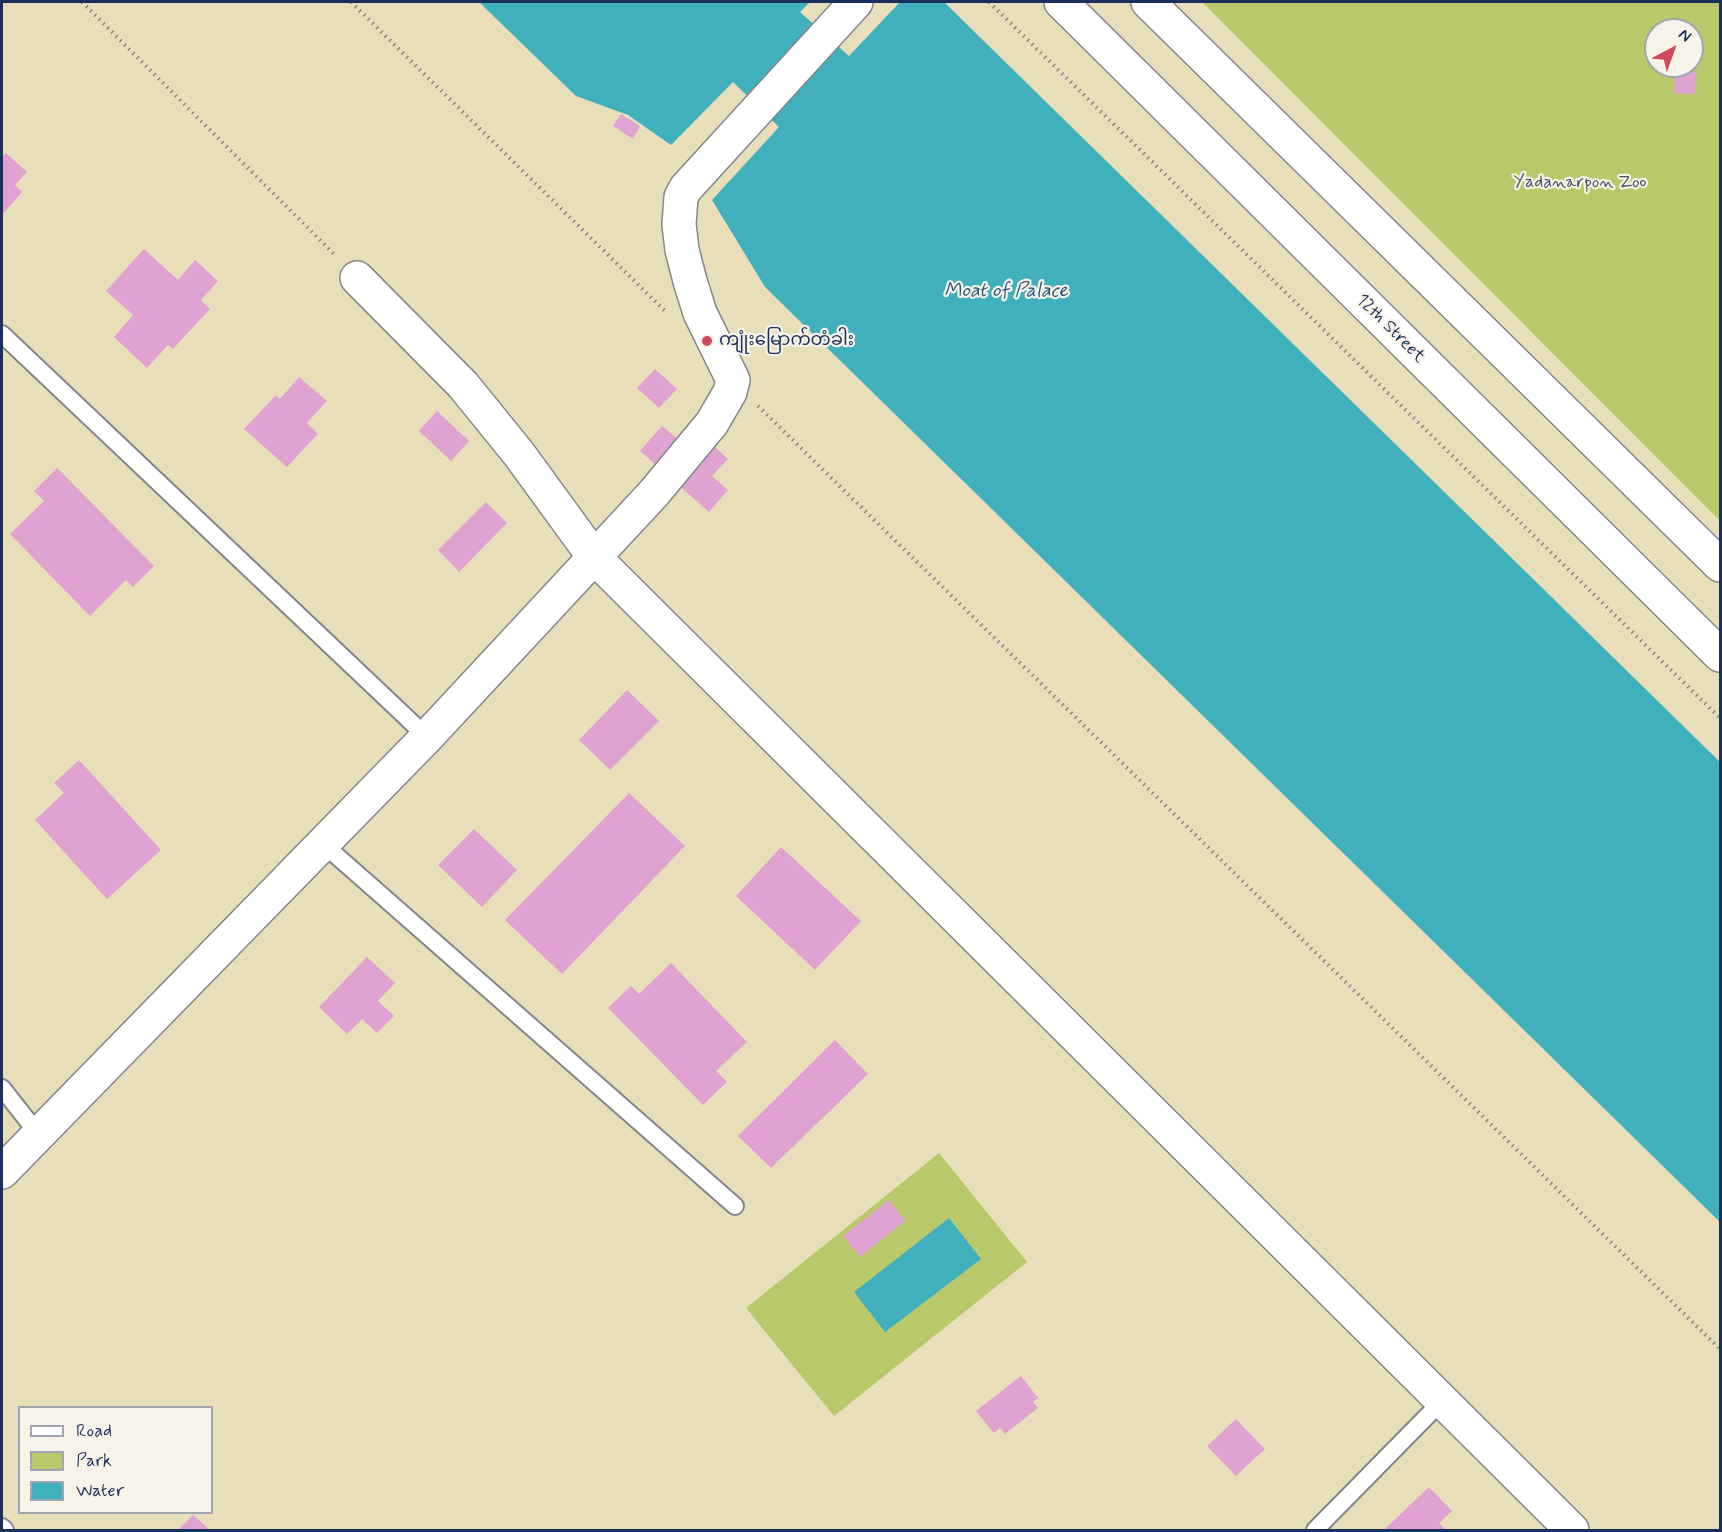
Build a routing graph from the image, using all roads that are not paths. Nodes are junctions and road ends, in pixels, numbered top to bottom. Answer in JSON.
{"nodes":[{"id":1,"x":856,"y":2,"type":"edge"},
{"id":2,"x":1061,"y":2,"type":"edge"},
{"id":3,"x":1148,"y":2,"type":"edge"},
{"id":4,"x":357,"y":278,"type":"road end"},
{"id":5,"x":2,"y":334,"type":"edge"},
{"id":6,"x":1717,"y":555,"type":"edge"},
{"id":7,"x":594,"y":557,"type":"junction"},
{"id":8,"x":1720,"y":655,"type":"edge"},
{"id":9,"x":427,"y":737,"type":"junction"},
{"id":10,"x":322,"y":843,"type":"junction"},
{"id":11,"x":2,"y":1088,"type":"edge"},
{"id":12,"x":39,"y":1135,"type":"junction"},
{"id":13,"x":2,"y":1172,"type":"edge"},
{"id":14,"x":735,"y":1206,"type":"dead end"},
{"id":15,"x":1443,"y":1400,"type":"junction"},
{"id":16,"x":2,"y":1527,"type":"edge"},
{"id":17,"x":5,"y":1530,"type":"edge"},
{"id":18,"x":1316,"y":1530,"type":"edge"},
{"id":19,"x":1572,"y":1530,"type":"edge"}],
"edges":[{"from":1,"to":7,"type":"street"},
{"from":2,"to":8,"type":"street","name":"12th Street"},
{"from":3,"to":6,"type":"street"},
{"from":4,"to":7,"type":"street"},
{"from":5,"to":9,"type":"lane"},
{"from":7,"to":9,"type":"street"},
{"from":7,"to":15,"type":"street"},
{"from":9,"to":10,"type":"street"},
{"from":10,"to":12,"type":"street"},
{"from":10,"to":14,"type":"lane"},
{"from":11,"to":12,"type":"lane"},
{"from":12,"to":13,"type":"street"},
{"from":15,"to":18,"type":"lane"},
{"from":15,"to":19,"type":"street"},
{"from":16,"to":17,"type":"lane"}]}
